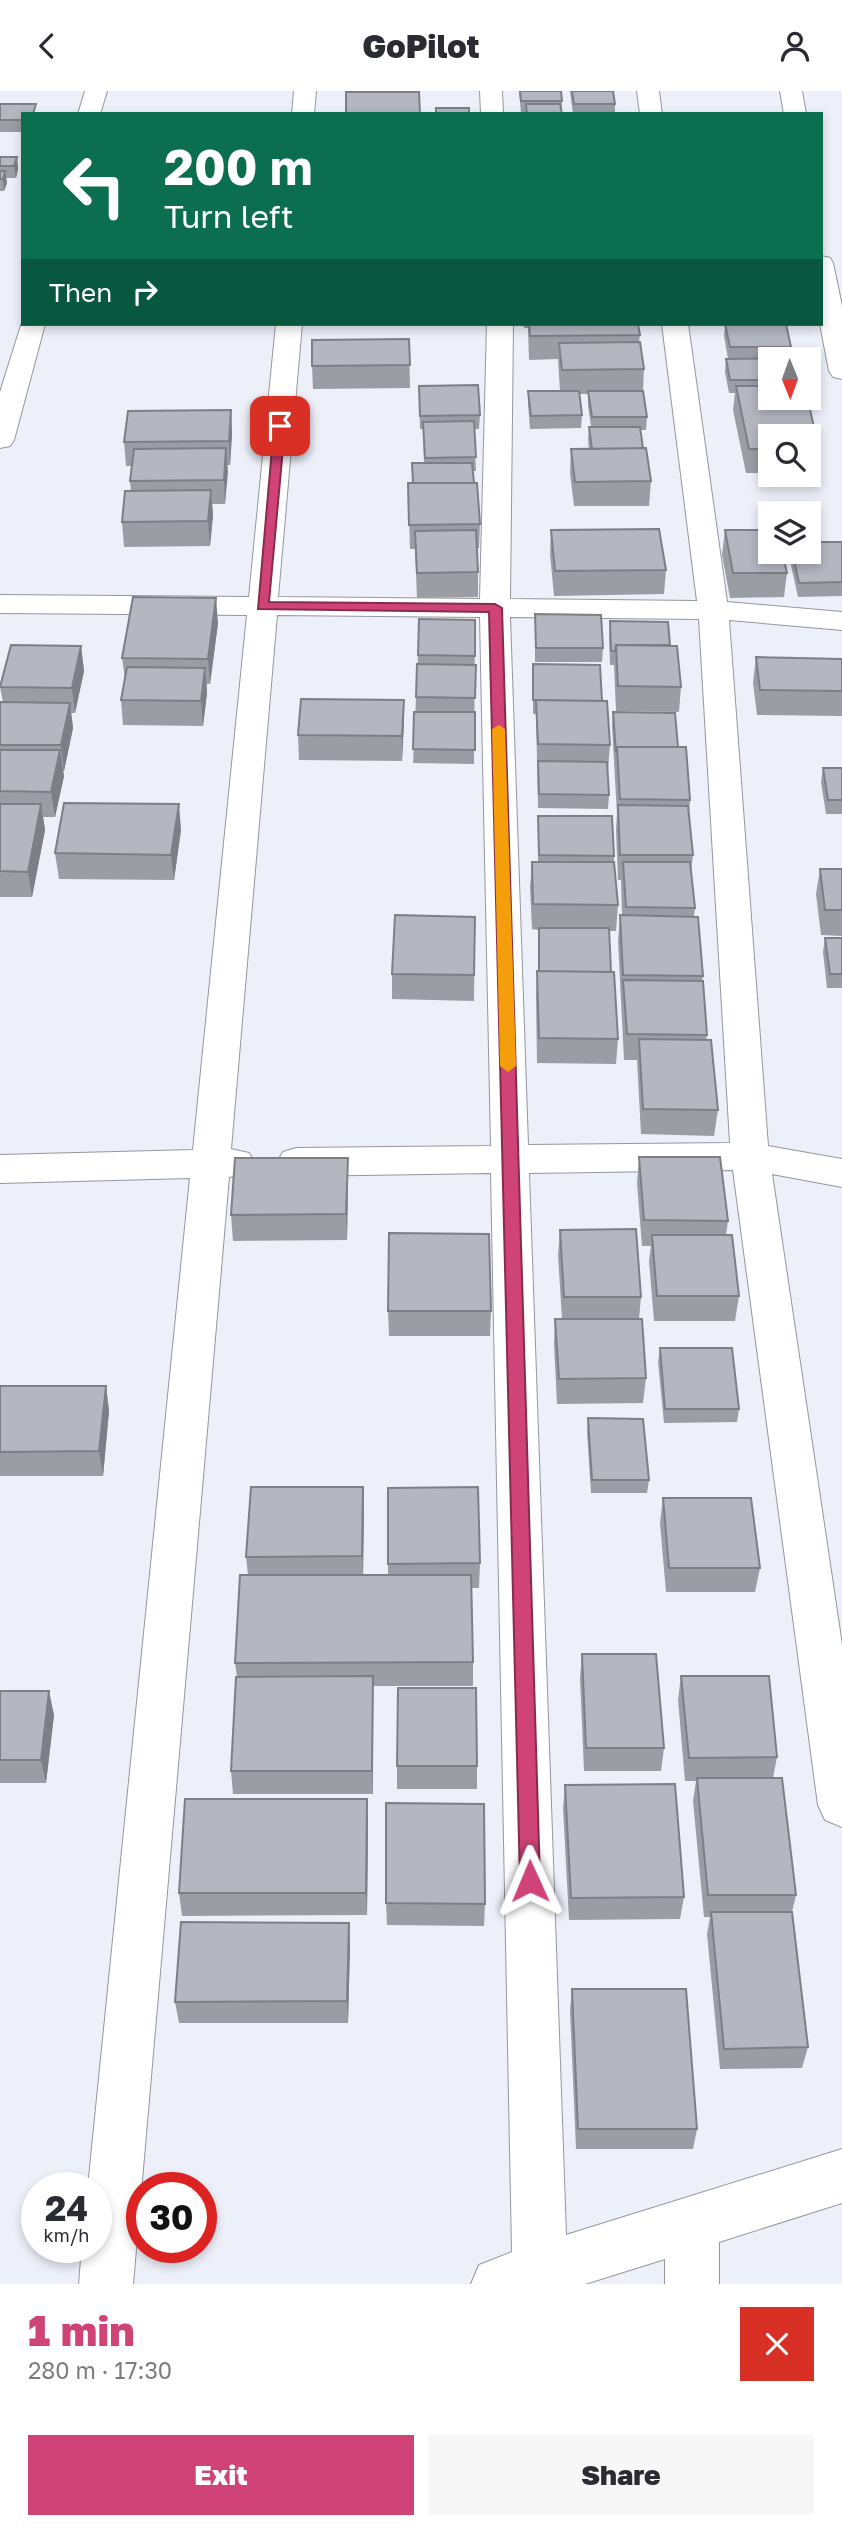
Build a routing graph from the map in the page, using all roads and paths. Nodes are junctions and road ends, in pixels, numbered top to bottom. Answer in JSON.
{"nodes":[{"id":1,"x":96,"y":91,"type":"edge"},
{"id":2,"x":305,"y":91,"type":"edge"},
{"id":3,"x":491,"y":91,"type":"edge"},
{"id":4,"x":648,"y":91,"type":"edge"},
{"id":5,"x":790,"y":91,"type":"edge"},
{"id":6,"x":90,"y":112,"type":"edge"},
{"id":7,"x":303,"y":112,"type":"edge"},
{"id":8,"x":492,"y":112,"type":"edge"},
{"id":9,"x":651,"y":112,"type":"edge"},
{"id":10,"x":794,"y":112,"type":"edge"},
{"id":11,"x":823,"y":273,"type":"edge"},
{"id":12,"x":31,"y":326,"type":"edge"},
{"id":13,"x":289,"y":326,"type":"edge"},
{"id":14,"x":500,"y":326,"type":"edge"},
{"id":15,"x":675,"y":326,"type":"edge"},
{"id":16,"x":842,"y":371,"type":"edge"},
{"id":17,"x":0,"y":440,"type":"edge"},
{"id":18,"x":0,"y":604,"type":"edge"},
{"id":19,"x":263,"y":606,"type":"junction"},
{"id":20,"x":495,"y":608,"type":"junction"},
{"id":21,"x":713,"y":610,"type":"junction"},
{"id":22,"x":842,"y":621,"type":"edge"},
{"id":23,"x":750,"y":1156,"type":"junction"},
{"id":24,"x":510,"y":1157,"type":"junction"},
{"id":25,"x":211,"y":1164,"type":"junction"},
{"id":26,"x":0,"y":1168,"type":"edge"},
{"id":27,"x":842,"y":1173,"type":"edge"},
{"id":28,"x":842,"y":1805,"type":"edge"},
{"id":29,"x":842,"y":2176,"type":"edge"},
{"id":30,"x":692,"y":2224,"type":"junction"},
{"id":31,"x":519,"y":2277,"type":"edge"},
{"id":32,"x":106,"y":2284,"type":"edge"},
{"id":33,"x":692,"y":2284,"type":"edge"}],
"edges":[{"from":1,"to":6,"type":"street"},
{"from":2,"to":7,"type":"street"},
{"from":3,"to":8,"type":"street"},
{"from":4,"to":9,"type":"street"},
{"from":5,"to":10,"type":"street"},
{"from":11,"to":16,"type":"street"},
{"from":12,"to":17,"type":"street"},
{"from":13,"to":19,"type":"street"},
{"from":14,"to":20,"type":"street"},
{"from":15,"to":21,"type":"street"},
{"from":18,"to":19,"type":"street"},
{"from":19,"to":20,"type":"street"},
{"from":19,"to":25,"type":"street"},
{"from":20,"to":21,"type":"street"},
{"from":20,"to":24,"type":"street"},
{"from":21,"to":22,"type":"street"},
{"from":21,"to":23,"type":"street"},
{"from":23,"to":24,"type":"street"},
{"from":23,"to":27,"type":"street"},
{"from":23,"to":28,"type":"street"},
{"from":24,"to":25,"type":"street"},
{"from":24,"to":31,"type":"street"},
{"from":25,"to":26,"type":"street"},
{"from":25,"to":32,"type":"street"},
{"from":29,"to":30,"type":"street"},
{"from":30,"to":31,"type":"street"},
{"from":30,"to":33,"type":"street"}]}
